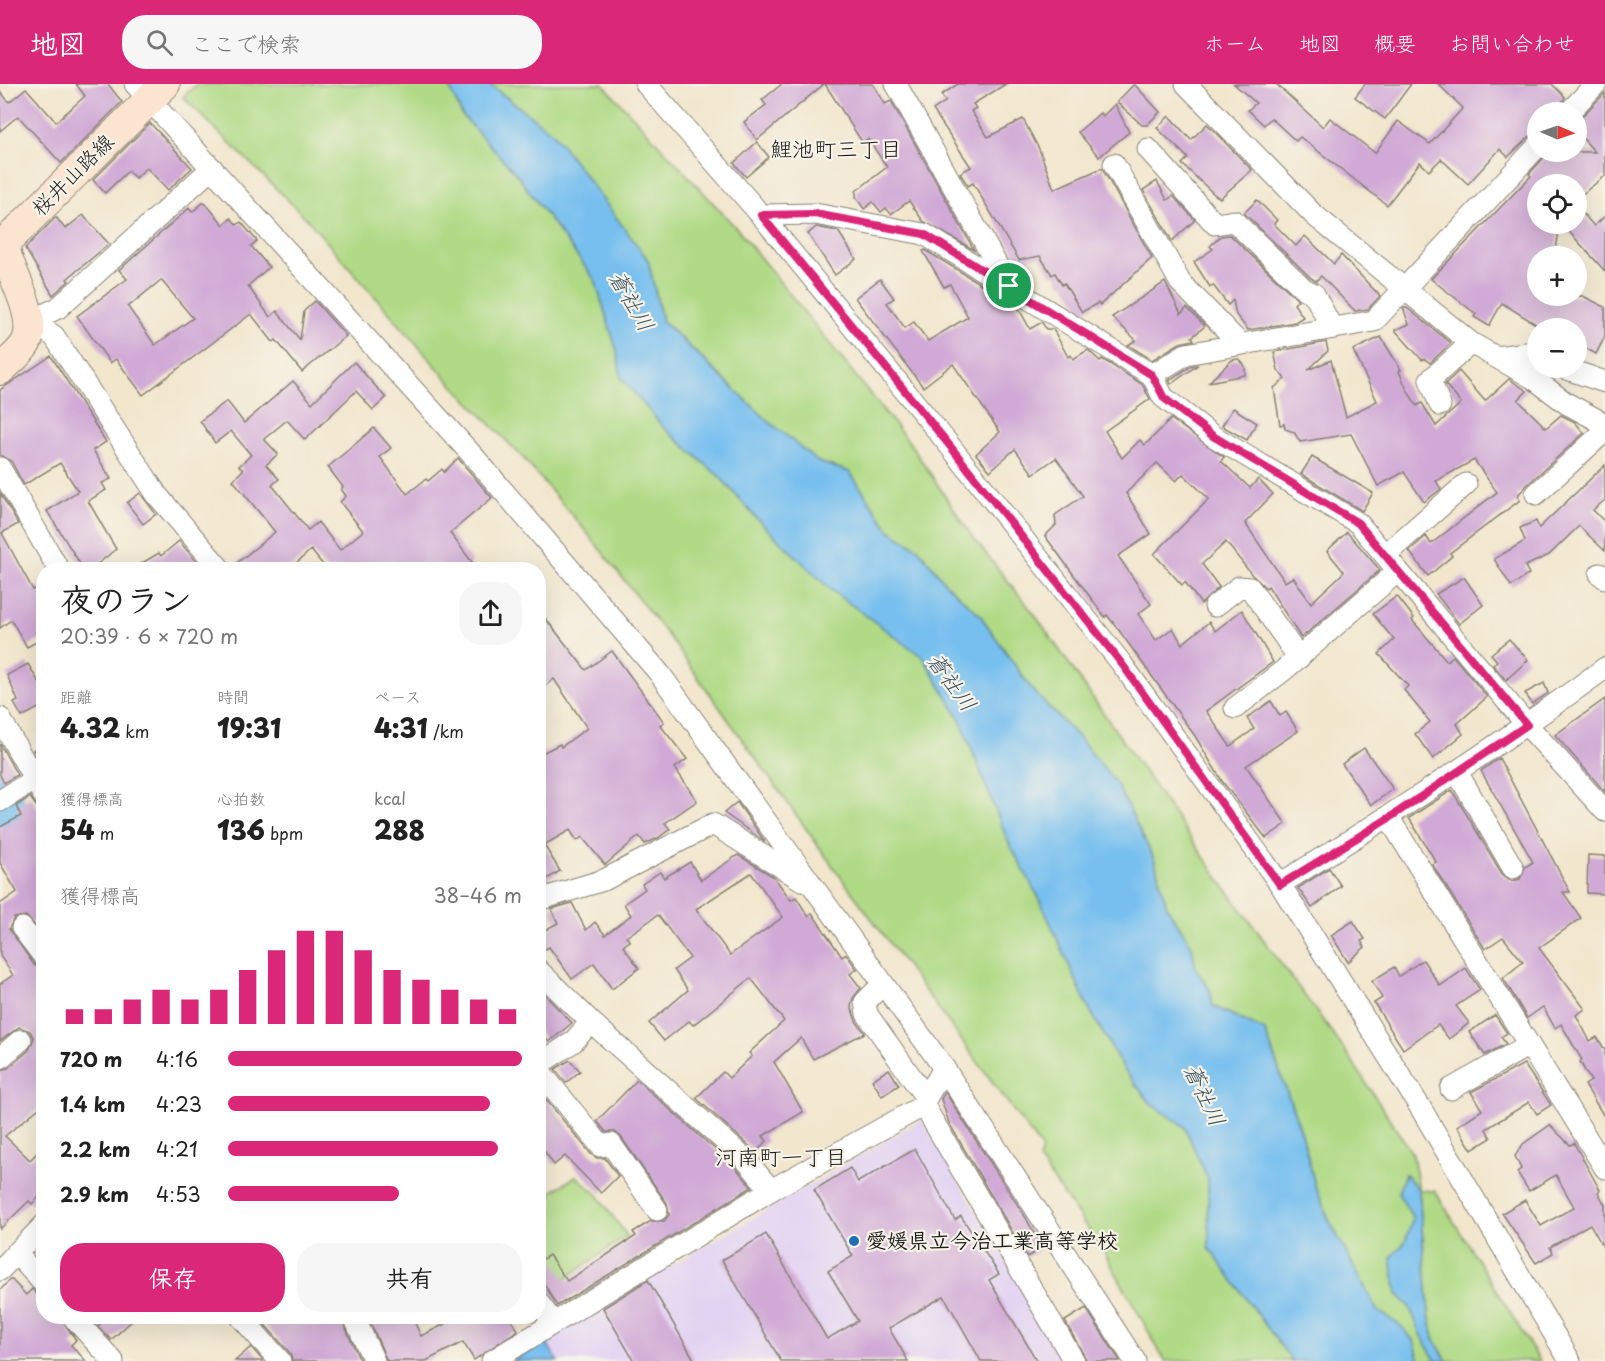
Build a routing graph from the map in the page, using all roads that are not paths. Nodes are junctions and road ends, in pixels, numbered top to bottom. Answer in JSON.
{"nodes":[{"id":1,"x":646,"y":84,"type":"edge"},
{"id":2,"x":896,"y":84,"type":"edge"},
{"id":3,"x":1186,"y":84,"type":"edge"},
{"id":4,"x":1596,"y":84,"type":"edge"},
{"id":5,"x":150,"y":89,"type":"edge"},
{"id":6,"x":1579,"y":102,"type":"edge"},
{"id":7,"x":1148,"y":149,"type":"dead end"},
{"id":8,"x":1527,"y":159,"type":"edge"},
{"id":9,"x":1114,"y":164,"type":"dead end"},
{"id":10,"x":212,"y":168,"type":"junction"},
{"id":11,"x":761,"y":215,"type":"junction"},
{"id":12,"x":4,"y":247,"type":"edge"},
{"id":13,"x":1009,"y":286,"type":"junction"},
{"id":14,"x":1405,"y":288,"type":"junction"},
{"id":15,"x":30,"y":321,"type":"junction"},
{"id":16,"x":1332,"y":328,"type":"junction"},
{"id":17,"x":1471,"y":343,"type":"junction"},
{"id":18,"x":1240,"y":344,"type":"junction"},
{"id":19,"x":1527,"y":353,"type":"edge"},
{"id":20,"x":1497,"y":357,"type":"junction"},
{"id":21,"x":0,"y":369,"type":"edge"},
{"id":22,"x":1152,"y":375,"type":"junction"},
{"id":23,"x":1587,"y":376,"type":"edge"},
{"id":24,"x":1605,"y":382,"type":"edge"},
{"id":25,"x":1440,"y":405,"type":"dead end"},
{"id":26,"x":1605,"y":424,"type":"edge"},
{"id":27,"x":1605,"y":431,"type":"edge"},
{"id":28,"x":0,"y":468,"type":"edge"},
{"id":29,"x":1466,"y":484,"type":"dead end"},
{"id":30,"x":1536,"y":494,"type":"dead end"},
{"id":31,"x":1384,"y":555,"type":"junction"},
{"id":32,"x":54,"y":562,"type":"edge"},
{"id":33,"x":214,"y":562,"type":"edge"},
{"id":34,"x":1398,"y":571,"type":"junction"},
{"id":35,"x":1215,"y":606,"type":"dead end"},
{"id":36,"x":1299,"y":658,"type":"junction"},
{"id":37,"x":1605,"y":668,"type":"edge"},
{"id":38,"x":1235,"y":708,"type":"dead end"},
{"id":39,"x":0,"y":718,"type":"edge"},
{"id":40,"x":1527,"y":725,"type":"junction"},
{"id":41,"x":1457,"y":772,"type":"junction"},
{"id":42,"x":36,"y":781,"type":"edge"},
{"id":43,"x":36,"y":786,"type":"edge"},
{"id":44,"x":0,"y":801,"type":"edge"},
{"id":45,"x":1605,"y":811,"type":"edge"},
{"id":46,"x":1389,"y":818,"type":"junction"},
{"id":47,"x":1513,"y":868,"type":"dead end"},
{"id":48,"x":810,"y":885,"type":"junction"},
{"id":49,"x":1280,"y":885,"type":"junction"},
{"id":50,"x":546,"y":898,"type":"edge"},
{"id":51,"x":22,"y":928,"type":"dead end"},
{"id":52,"x":36,"y":946,"type":"edge"},
{"id":53,"x":546,"y":978,"type":"edge"},
{"id":54,"x":883,"y":984,"type":"junction"},
{"id":55,"x":591,"y":1022,"type":"junction"},
{"id":56,"x":21,"y":1040,"type":"dead end"},
{"id":57,"x":1529,"y":1045,"type":"junction"},
{"id":58,"x":0,"y":1058,"type":"edge"},
{"id":59,"x":546,"y":1061,"type":"edge"},
{"id":60,"x":944,"y":1068,"type":"junction"},
{"id":61,"x":546,"y":1077,"type":"edge"},
{"id":62,"x":1451,"y":1089,"type":"dead end"},
{"id":63,"x":925,"y":1101,"type":"junction"},
{"id":64,"x":1605,"y":1168,"type":"edge"},
{"id":65,"x":771,"y":1190,"type":"junction"},
{"id":66,"x":657,"y":1210,"type":"dead end"},
{"id":67,"x":36,"y":1234,"type":"edge"},
{"id":68,"x":16,"y":1253,"type":"junction"},
{"id":69,"x":0,"y":1270,"type":"edge"},
{"id":70,"x":36,"y":1275,"type":"edge"},
{"id":71,"x":546,"y":1313,"type":"edge"},
{"id":72,"x":553,"y":1322,"type":"junction"},
{"id":73,"x":79,"y":1324,"type":"edge"},
{"id":74,"x":248,"y":1324,"type":"edge"},
{"id":75,"x":357,"y":1324,"type":"edge"},
{"id":76,"x":112,"y":1361,"type":"edge"},
{"id":77,"x":280,"y":1361,"type":"edge"},
{"id":78,"x":374,"y":1361,"type":"edge"},
{"id":79,"x":492,"y":1361,"type":"edge"},
{"id":80,"x":1074,"y":1361,"type":"edge"},
{"id":81,"x":1135,"y":1361,"type":"edge"},
{"id":82,"x":1569,"y":1361,"type":"edge"}],
"edges":[{"from":1,"to":11,"type":"street"},
{"from":2,"to":13,"type":"street"},
{"from":3,"to":14,"type":"street"},
{"from":4,"to":6,"type":"street"},
{"from":5,"to":10,"type":"street"},
{"from":5,"to":12,"type":"main road","name":"桜井山路線"},
{"from":7,"to":16,"type":"street"},
{"from":8,"to":14,"type":"street"},
{"from":9,"to":18,"type":"street"},
{"from":10,"to":15,"type":"street"},
{"from":10,"to":48,"type":"street"},
{"from":11,"to":13,"type":"street"},
{"from":11,"to":49,"type":"street"},
{"from":12,"to":15,"type":"main road","name":"桜井山路線"},
{"from":13,"to":22,"type":"street"},
{"from":14,"to":16,"type":"street"},
{"from":14,"to":17,"type":"street"},
{"from":15,"to":21,"type":"main road"},
{"from":15,"to":33,"type":"street"},
{"from":16,"to":18,"type":"street"},
{"from":17,"to":20,"type":"street"},
{"from":17,"to":25,"type":"street"},
{"from":18,"to":22,"type":"street"},
{"from":19,"to":20,"type":"street"},
{"from":20,"to":26,"type":"street"},
{"from":22,"to":31,"type":"street"},
{"from":23,"to":24,"type":"street"},
{"from":27,"to":30,"type":"street"},
{"from":28,"to":32,"type":"street"},
{"from":29,"to":31,"type":"street"},
{"from":31,"to":34,"type":"street"},
{"from":34,"to":36,"type":"street"},
{"from":34,"to":40,"type":"street"},
{"from":35,"to":36,"type":"street"},
{"from":36,"to":38,"type":"street"},
{"from":37,"to":40,"type":"street"},
{"from":39,"to":42,"type":"street"},
{"from":40,"to":41,"type":"street"},
{"from":40,"to":45,"type":"street"},
{"from":41,"to":46,"type":"street"},
{"from":41,"to":47,"type":"street"},
{"from":43,"to":44,"type":"street"},
{"from":46,"to":49,"type":"street"},
{"from":46,"to":57,"type":"street"},
{"from":48,"to":50,"type":"street"},
{"from":48,"to":54,"type":"street"},
{"from":49,"to":82,"type":"street"},
{"from":51,"to":52,"type":"street"},
{"from":53,"to":55,"type":"street"},
{"from":54,"to":60,"type":"street"},
{"from":54,"to":63,"type":"street"},
{"from":55,"to":59,"type":"street"},
{"from":55,"to":65,"type":"street"},
{"from":56,"to":58,"type":"street"},
{"from":57,"to":62,"type":"street"},
{"from":57,"to":64,"type":"street"},
{"from":60,"to":63,"type":"street"},
{"from":60,"to":81,"type":"street"},
{"from":61,"to":66,"type":"street"},
{"from":63,"to":65,"type":"street"},
{"from":63,"to":80,"type":"street"},
{"from":65,"to":72,"type":"street"},
{"from":67,"to":68,"type":"street"},
{"from":68,"to":69,"type":"street"},
{"from":68,"to":70,"type":"street"},
{"from":71,"to":72,"type":"street"},
{"from":72,"to":79,"type":"street"},
{"from":73,"to":76,"type":"street"},
{"from":74,"to":77,"type":"street"},
{"from":75,"to":78,"type":"street"}]}
